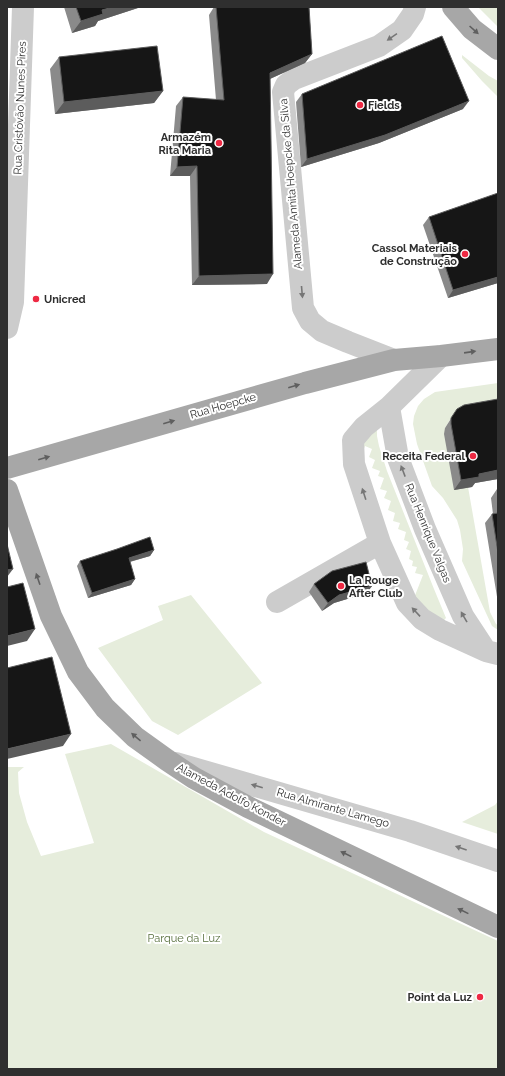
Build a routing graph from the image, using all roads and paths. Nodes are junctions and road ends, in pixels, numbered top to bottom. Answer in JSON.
{"nodes":[{"id":1,"x":23,"y":7,"type":"edge"},
{"id":2,"x":415,"y":7,"type":"edge"},
{"id":3,"x":453,"y":7,"type":"edge"},
{"id":4,"x":498,"y":49,"type":"edge"},
{"id":5,"x":10,"y":304,"type":"edge"},
{"id":6,"x":7,"y":328,"type":"edge"},
{"id":7,"x":498,"y":349,"type":"edge"},
{"id":8,"x":441,"y":356,"type":"junction"},
{"id":9,"x":394,"y":360,"type":"junction"},
{"id":10,"x":389,"y":407,"type":"junction"},
{"id":11,"x":7,"y":468,"type":"edge"},
{"id":12,"x":7,"y":490,"type":"edge"},
{"id":13,"x":380,"y":543,"type":"junction"},
{"id":14,"x":277,"y":602,"type":"dead end"},
{"id":15,"x":492,"y":652,"type":"edge"},
{"id":16,"x":167,"y":760,"type":"junction"},
{"id":17,"x":498,"y":861,"type":"edge"},
{"id":18,"x":498,"y":927,"type":"edge"}],
"edges":[{"from":1,"to":5,"type":"street","name":"Rua Cristóvão Nunes Pires"},
{"from":2,"to":9,"type":"street","name":"Alameda Annita Hoepcke da Silva","one_way":true},
{"from":3,"to":4,"type":"main road","one_way":true},
{"from":5,"to":6,"type":"street","name":"Rua Cristóvão Nunes Pires"},
{"from":8,"to":7,"type":"main road","name":"Rua Hoepcke","one_way":true},
{"from":8,"to":9,"type":"main road","name":"Rua Hoepcke"},
{"from":8,"to":10,"type":"street","name":"Rua Henrique Valgas"},
{"from":11,"to":9,"type":"main road","name":"Rua Hoepcke","one_way":true},
{"from":13,"to":10,"type":"street","name":"Rua Henrique Valgas","one_way":true},
{"from":15,"to":10,"type":"street","name":"Rua Henrique Valgas","one_way":true},
{"from":16,"to":12,"type":"main road","name":"Alameda Adolfo Konder","one_way":true},
{"from":13,"to":14,"type":"street"},
{"from":15,"to":13,"type":"street","name":"Rua Henrique Valgas","one_way":true},
{"from":17,"to":16,"type":"street","name":"Rua Almirante Lamego","one_way":true},
{"from":18,"to":16,"type":"main road","name":"Alameda Adolfo Konder","one_way":true}]}
